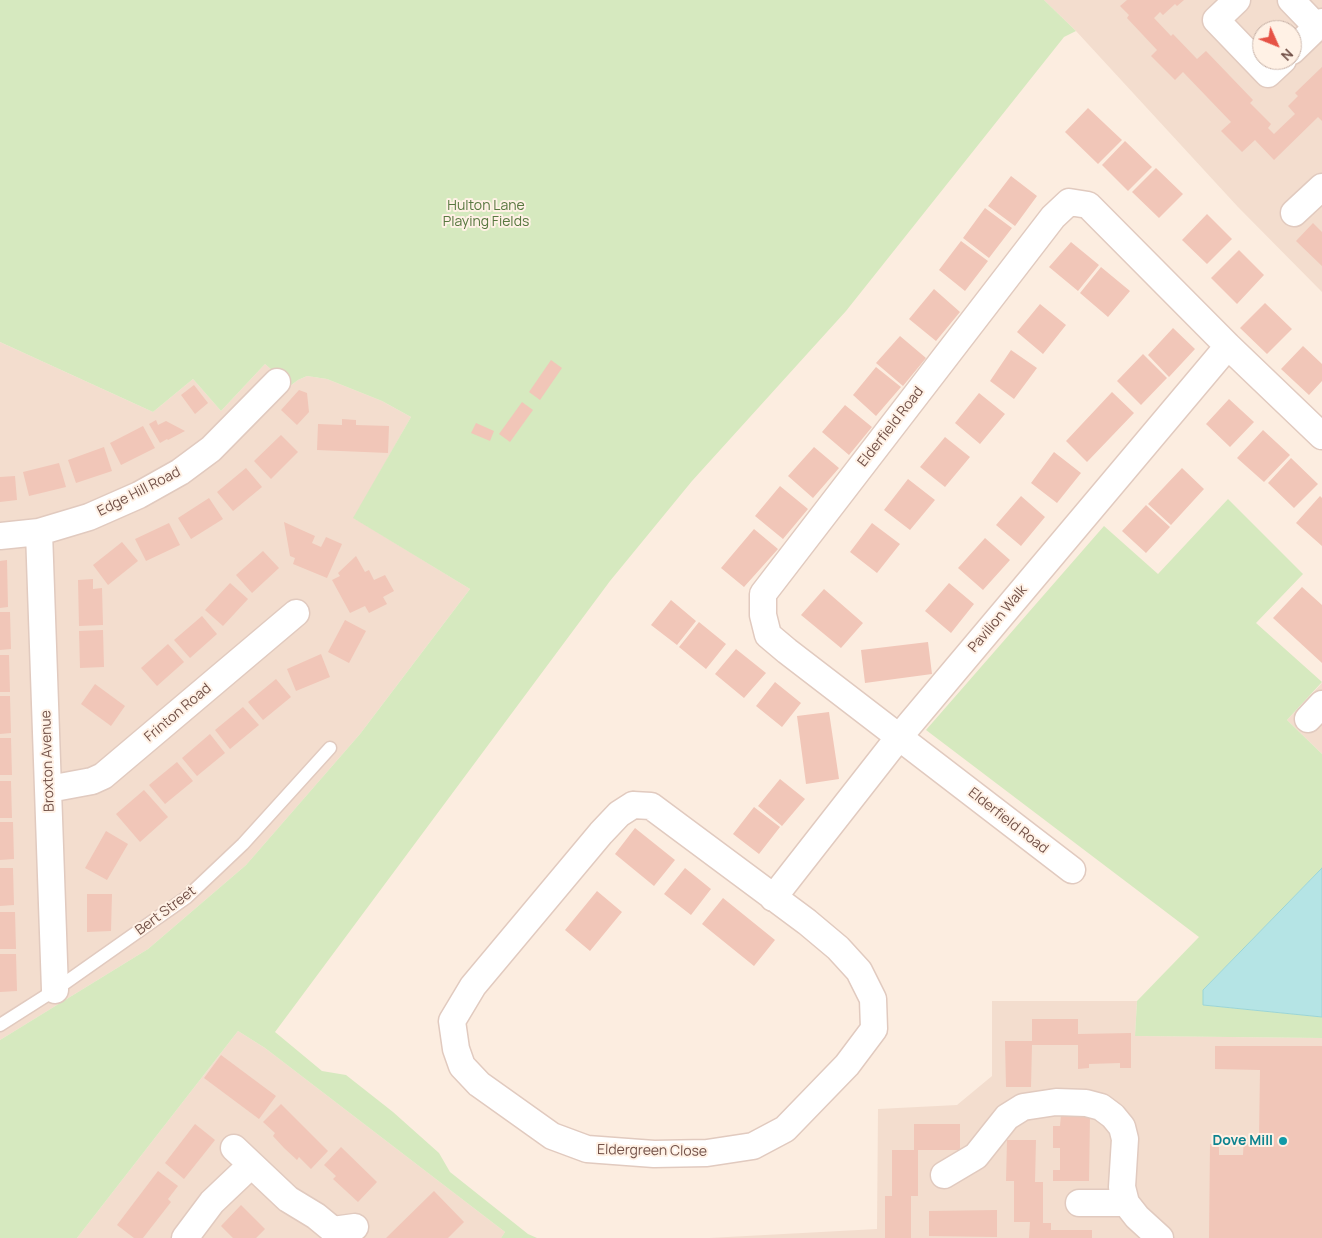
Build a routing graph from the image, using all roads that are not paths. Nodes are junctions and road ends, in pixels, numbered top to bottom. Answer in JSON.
{"nodes":[{"id":1,"x":1237,"y":0,"type":"edge"},
{"id":2,"x":1291,"y":0,"type":"edge"},
{"id":3,"x":1319,"y":24,"type":"edge"},
{"id":4,"x":1302,"y":41,"type":"edge"},
{"id":5,"x":1252,"y":57,"type":"edge"},
{"id":6,"x":1322,"y":186,"type":"edge"},
{"id":7,"x":1294,"y":213,"type":"dead end"},
{"id":8,"x":1228,"y":346,"type":"junction"},
{"id":9,"x":277,"y":382,"type":"dead end"},
{"id":10,"x":1322,"y":436,"type":"edge"},
{"id":11,"x":39,"y":532,"type":"junction"},
{"id":12,"x":0,"y":536,"type":"edge"},
{"id":13,"x":296,"y":613,"type":"dead end"},
{"id":14,"x":899,"y":736,"type":"junction"},
{"id":15,"x":330,"y":748,"type":"dead end"},
{"id":16,"x":49,"y":789,"type":"junction"},
{"id":17,"x":1072,"y":870,"type":"dead end"},
{"id":18,"x":773,"y":898,"type":"junction"},
{"id":19,"x":55,"y":990,"type":"junction"},
{"id":20,"x":0,"y":1025,"type":"edge"},
{"id":21,"x":944,"y":1175,"type":"dead end"},
{"id":22,"x":1079,"y":1203,"type":"dead end"},
{"id":23,"x":1126,"y":1203,"type":"junction"},
{"id":24,"x":340,"y":1232,"type":"edge"},
{"id":25,"x":185,"y":1238,"type":"edge"},
{"id":26,"x":1160,"y":1238,"type":"edge"}],
"edges":[{"from":1,"to":5,"type":"street"},
{"from":2,"to":3,"type":"street"},
{"from":3,"to":4,"type":"street"},
{"from":6,"to":7,"type":"street"},
{"from":8,"to":10,"type":"street","name":"Elderfield Road"},
{"from":8,"to":14,"type":"street","name":"Pavilion Walk"},
{"from":8,"to":14,"type":"street","name":"Elderfield Road"},
{"from":9,"to":11,"type":"street","name":"Edge Hill Road"},
{"from":11,"to":12,"type":"street","name":"Edge Hill Road"},
{"from":11,"to":16,"type":"street","name":"Broxton Avenue"},
{"from":13,"to":16,"type":"street","name":"Frinton Road"},
{"from":14,"to":17,"type":"street","name":"Elderfield Road"},
{"from":14,"to":18,"type":"street","name":"Pavilion Walk"},
{"from":15,"to":19,"type":"lane","name":"Bert Street"},
{"from":16,"to":19,"type":"street","name":"Broxton Avenue"},
{"from":18,"to":18,"type":"street","name":"Eldergreen Close"},
{"from":19,"to":20,"type":"lane","name":"Bert Street"},
{"from":21,"to":23,"type":"street"},
{"from":22,"to":23,"type":"street"},
{"from":23,"to":26,"type":"street"},
{"from":24,"to":25,"type":"street"}]}
